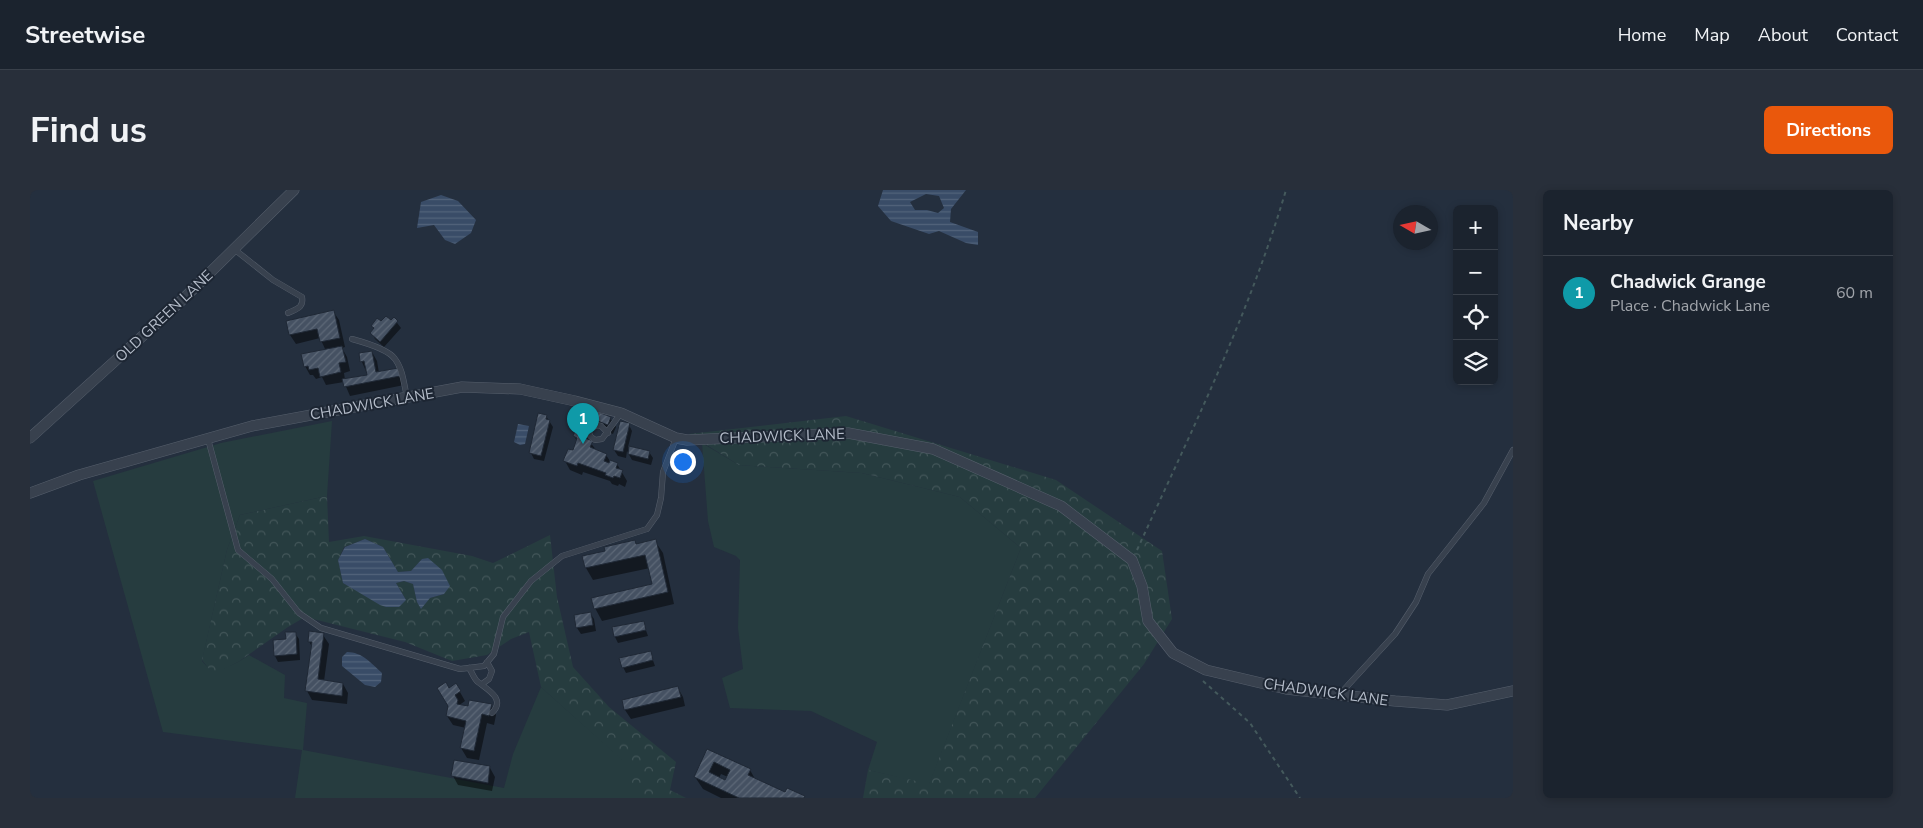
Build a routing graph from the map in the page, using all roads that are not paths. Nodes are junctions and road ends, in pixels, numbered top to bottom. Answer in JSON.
{"nodes":[{"id":1,"x":294,"y":190,"type":"edge"},
{"id":2,"x":234,"y":249,"type":"junction"},
{"id":3,"x":288,"y":312,"type":"dead end"},
{"id":4,"x":352,"y":339,"type":"dead end"},
{"id":5,"x":407,"y":398,"type":"junction"},
{"id":6,"x":621,"y":413,"type":"junction"},
{"id":7,"x":608,"y":433,"type":"dead end"},
{"id":8,"x":30,"y":438,"type":"edge"},
{"id":9,"x":676,"y":438,"type":"junction"},
{"id":10,"x":208,"y":439,"type":"junction"},
{"id":11,"x":1513,"y":450,"type":"edge"},
{"id":12,"x":30,"y":493,"type":"edge"},
{"id":13,"x":487,"y":662,"type":"junction"},
{"id":14,"x":469,"y":668,"type":"junction"},
{"id":15,"x":482,"y":684,"type":"junction"},
{"id":16,"x":1513,"y":691,"type":"edge"},
{"id":17,"x":1338,"y":695,"type":"junction"},
{"id":18,"x":492,"y":713,"type":"dead end"}],
"edges":[{"from":1,"to":2,"type":"street","name":"OLD GREEN LANE"},
{"from":2,"to":3,"type":"lane"},
{"from":2,"to":8,"type":"street","name":"OLD GREEN LANE"},
{"from":4,"to":5,"type":"lane"},
{"from":5,"to":6,"type":"street","name":"CHADWICK LANE"},
{"from":5,"to":10,"type":"street","name":"CHADWICK LANE"},
{"from":6,"to":7,"type":"lane"},
{"from":6,"to":9,"type":"street","name":"CHADWICK LANE"},
{"from":9,"to":13,"type":"lane"},
{"from":9,"to":17,"type":"street","name":"CHADWICK LANE"},
{"from":10,"to":12,"type":"street","name":"CHADWICK LANE"},
{"from":10,"to":14,"type":"lane"},
{"from":11,"to":17,"type":"lane"},
{"from":13,"to":14,"type":"lane"},
{"from":13,"to":15,"type":"lane"},
{"from":14,"to":15,"type":"lane"},
{"from":15,"to":18,"type":"lane"},
{"from":16,"to":17,"type":"street","name":"CHADWICK LANE"}]}
